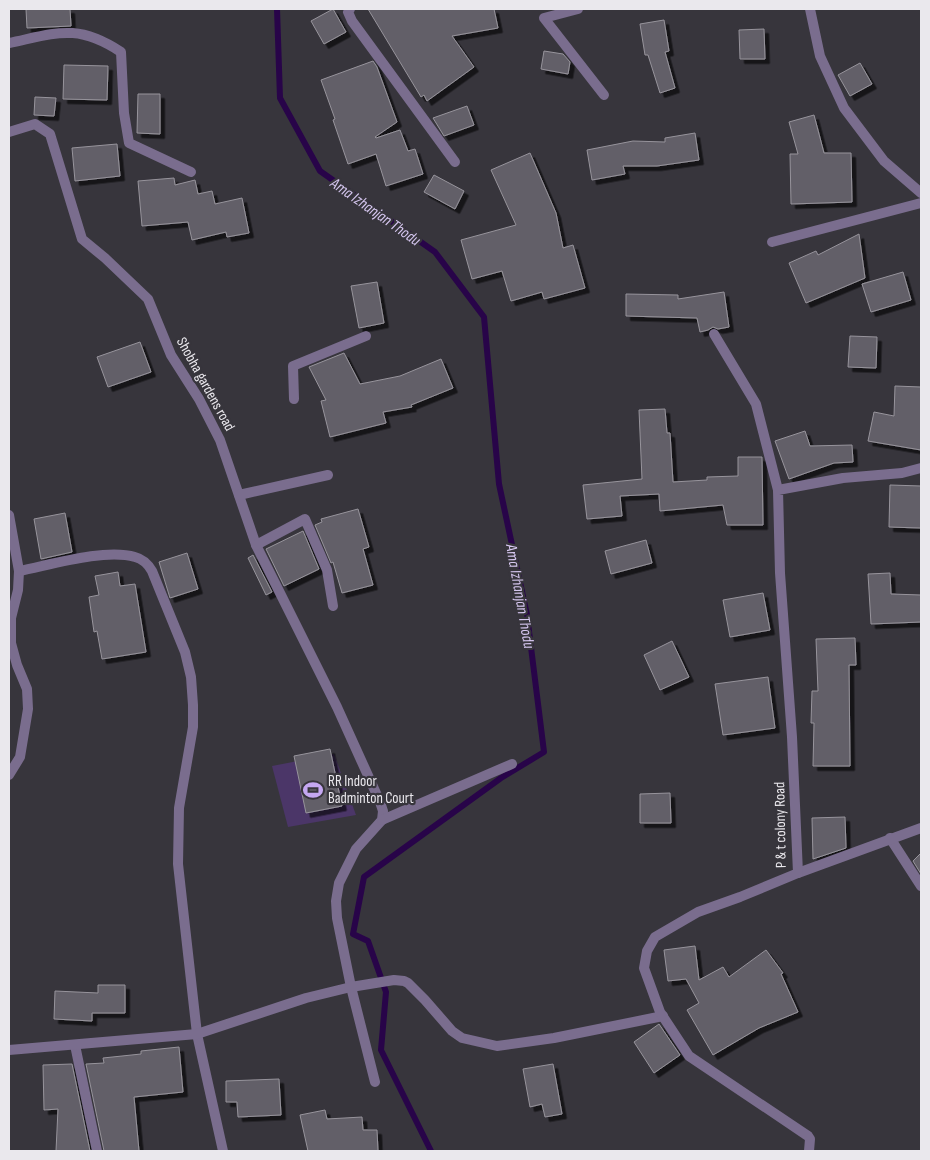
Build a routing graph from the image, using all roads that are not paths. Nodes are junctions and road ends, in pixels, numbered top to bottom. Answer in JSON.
{"nodes":[{"id":1,"x":350,"y":9,"type":"edge"},
{"id":2,"x":578,"y":9,"type":"edge"},
{"id":3,"x":810,"y":9,"type":"edge"},
{"id":4,"x":9,"y":43,"type":"edge"},
{"id":5,"x":604,"y":95,"type":"dead end"},
{"id":6,"x":9,"y":132,"type":"edge"},
{"id":7,"x":455,"y":162,"type":"dead end"},
{"id":8,"x":191,"y":172,"type":"dead end"},
{"id":9,"x":921,"y":193,"type":"edge"},
{"id":10,"x":921,"y":203,"type":"edge"},
{"id":11,"x":772,"y":242,"type":"dead end"},
{"id":12,"x":714,"y":334,"type":"dead end"},
{"id":13,"x":366,"y":336,"type":"dead end"},
{"id":14,"x":294,"y":399,"type":"dead end"},
{"id":15,"x":921,"y":468,"type":"edge"},
{"id":16,"x":328,"y":475,"type":"dead end"},
{"id":17,"x":778,"y":490,"type":"junction"},
{"id":18,"x":239,"y":495,"type":"junction"},
{"id":19,"x":9,"y":515,"type":"edge"},
{"id":20,"x":256,"y":545,"type":"junction"},
{"id":21,"x":19,"y":571,"type":"junction"},
{"id":22,"x":333,"y":606,"type":"dead end"},
{"id":23,"x":512,"y":764,"type":"dead end"},
{"id":24,"x":9,"y":775,"type":"edge"},
{"id":25,"x":382,"y":820,"type":"junction"},
{"id":26,"x":921,"y":828,"type":"edge"},
{"id":27,"x":890,"y":838,"type":"junction"},
{"id":28,"x":798,"y":873,"type":"junction"},
{"id":29,"x":921,"y":886,"type":"edge"},
{"id":30,"x":351,"y":987,"type":"junction"},
{"id":31,"x":663,"y":1016,"type":"junction"},
{"id":32,"x":197,"y":1034,"type":"junction"},
{"id":33,"x":75,"y":1045,"type":"junction"},
{"id":34,"x":9,"y":1050,"type":"edge"},
{"id":35,"x":375,"y":1082,"type":"dead end"},
{"id":36,"x":97,"y":1151,"type":"edge"},
{"id":37,"x":223,"y":1151,"type":"edge"},
{"id":38,"x":810,"y":1151,"type":"edge"}],
"edges":[{"from":1,"to":7,"type":"street"},
{"from":2,"to":5,"type":"street"},
{"from":3,"to":9,"type":"street"},
{"from":4,"to":8,"type":"street"},
{"from":6,"to":18,"type":"street","name":"Shobha gardens road"},
{"from":10,"to":11,"type":"street"},
{"from":12,"to":17,"type":"street","name":"P & t colony Road"},
{"from":13,"to":14,"type":"street"},
{"from":15,"to":17,"type":"street"},
{"from":16,"to":18,"type":"street"},
{"from":17,"to":28,"type":"street","name":"P & t colony Road"},
{"from":18,"to":20,"type":"street","name":"Shobha gardens road"},
{"from":19,"to":21,"type":"street"},
{"from":20,"to":22,"type":"street"},
{"from":20,"to":25,"type":"street","name":"Shobha gardens road"},
{"from":21,"to":24,"type":"street"},
{"from":21,"to":32,"type":"street"},
{"from":23,"to":25,"type":"street"},
{"from":25,"to":30,"type":"street"},
{"from":26,"to":27,"type":"street"},
{"from":27,"to":28,"type":"street"},
{"from":27,"to":29,"type":"street"},
{"from":28,"to":31,"type":"street","name":"P & t colony Road"},
{"from":30,"to":31,"type":"street"},
{"from":30,"to":32,"type":"street"},
{"from":30,"to":35,"type":"street"},
{"from":31,"to":38,"type":"street","name":"P & t colony Road"},
{"from":32,"to":33,"type":"street"},
{"from":32,"to":37,"type":"street"},
{"from":33,"to":34,"type":"street"},
{"from":33,"to":36,"type":"street"}]}
